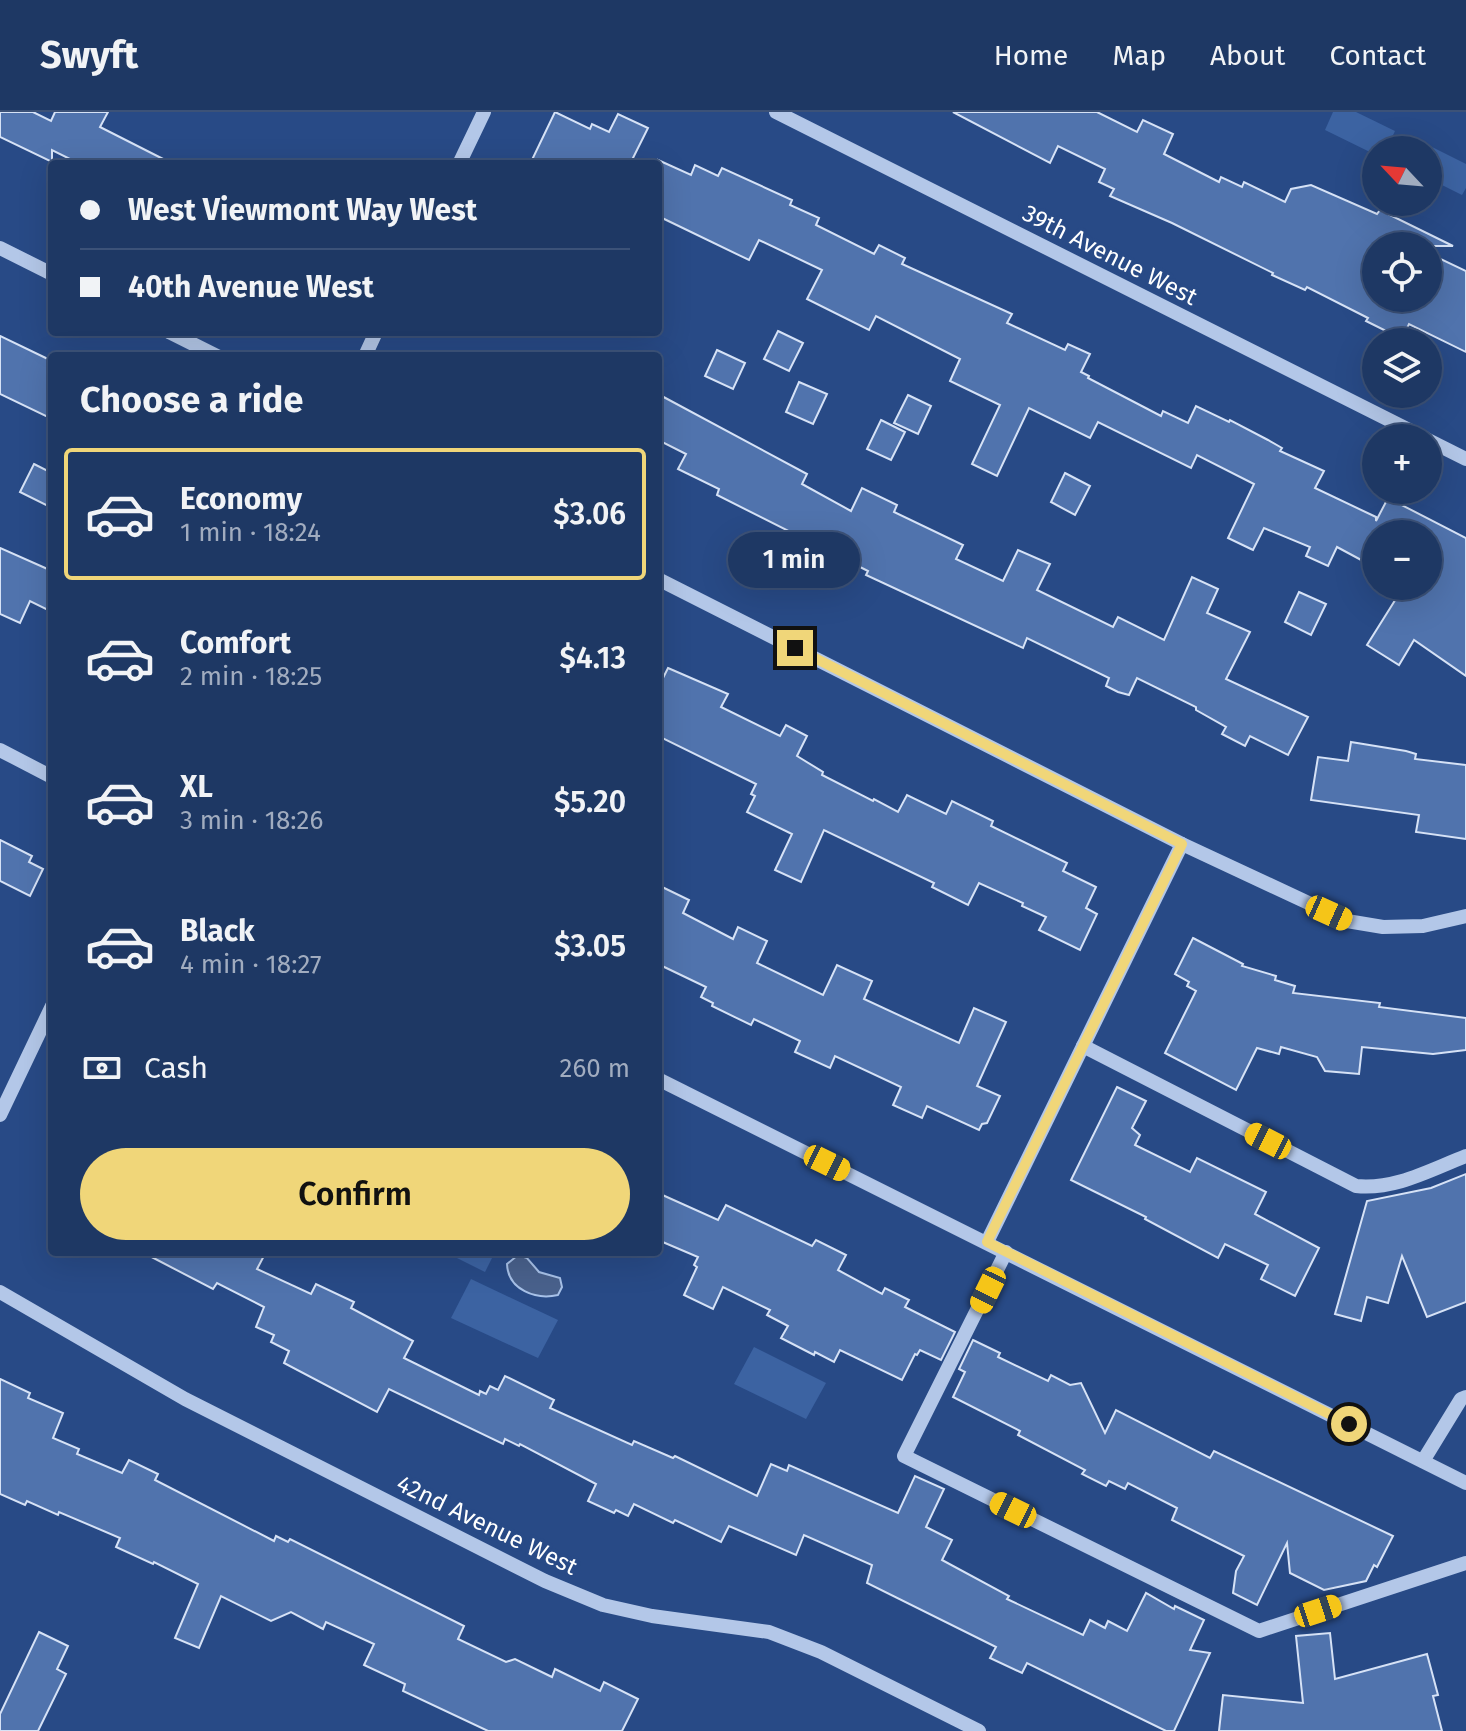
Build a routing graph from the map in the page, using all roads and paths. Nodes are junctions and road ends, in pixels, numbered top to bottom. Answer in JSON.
{"nodes":[{"id":1,"x":484,"y":112,"type":"edge"},
{"id":2,"x":776,"y":112,"type":"edge"},
{"id":3,"x":461,"y":160,"type":"edge"},
{"id":4,"x":0,"y":248,"type":"edge"},
{"id":5,"x":48,"y":272,"type":"edge"},
{"id":6,"x":177,"y":336,"type":"edge"},
{"id":7,"x":209,"y":352,"type":"edge"},
{"id":8,"x":1396,"y":424,"type":"edge"},
{"id":9,"x":1442,"y":447,"type":"edge"},
{"id":10,"x":1466,"y":459,"type":"edge"},
{"id":11,"x":662,"y":581,"type":"edge"},
{"id":12,"x":0,"y":750,"type":"edge"},
{"id":13,"x":48,"y":775,"type":"edge"},
{"id":14,"x":1182,"y":844,"type":"junction"},
{"id":15,"x":1466,"y":916,"type":"edge"},
{"id":16,"x":48,"y":1014,"type":"edge"},
{"id":17,"x":1083,"y":1046,"type":"junction"},
{"id":18,"x":662,"y":1081,"type":"edge"},
{"id":19,"x":0,"y":1115,"type":"edge"},
{"id":20,"x":1466,"y":1156,"type":"edge"},
{"id":21,"x":987,"y":1242,"type":"junction"},
{"id":22,"x":1006,"y":1252,"type":"junction"},
{"id":23,"x":0,"y":1292,"type":"edge"},
{"id":24,"x":1466,"y":1397,"type":"edge"},
{"id":25,"x":1423,"y":1461,"type":"junction"},
{"id":26,"x":1466,"y":1483,"type":"edge"},
{"id":27,"x":1466,"y":1563,"type":"edge"},
{"id":28,"x":979,"y":1731,"type":"edge"}],
"edges":[{"from":1,"to":3,"type":"street"},
{"from":2,"to":8,"type":"street","name":"39th Avenue West"},
{"from":4,"to":5,"type":"street"},
{"from":6,"to":7,"type":"street"},
{"from":9,"to":10,"type":"street","name":"39th Avenue West"},
{"from":11,"to":14,"type":"street"},
{"from":12,"to":13,"type":"street"},
{"from":14,"to":15,"type":"street"},
{"from":14,"to":17,"type":"street"},
{"from":16,"to":19,"type":"street"},
{"from":17,"to":20,"type":"street"},
{"from":17,"to":21,"type":"street"},
{"from":18,"to":21,"type":"street"},
{"from":21,"to":22,"type":"street"},
{"from":22,"to":25,"type":"street"},
{"from":22,"to":27,"type":"street"},
{"from":23,"to":28,"type":"street","name":"42nd Avenue West"},
{"from":24,"to":25,"type":"street"},
{"from":25,"to":26,"type":"street"}]}
